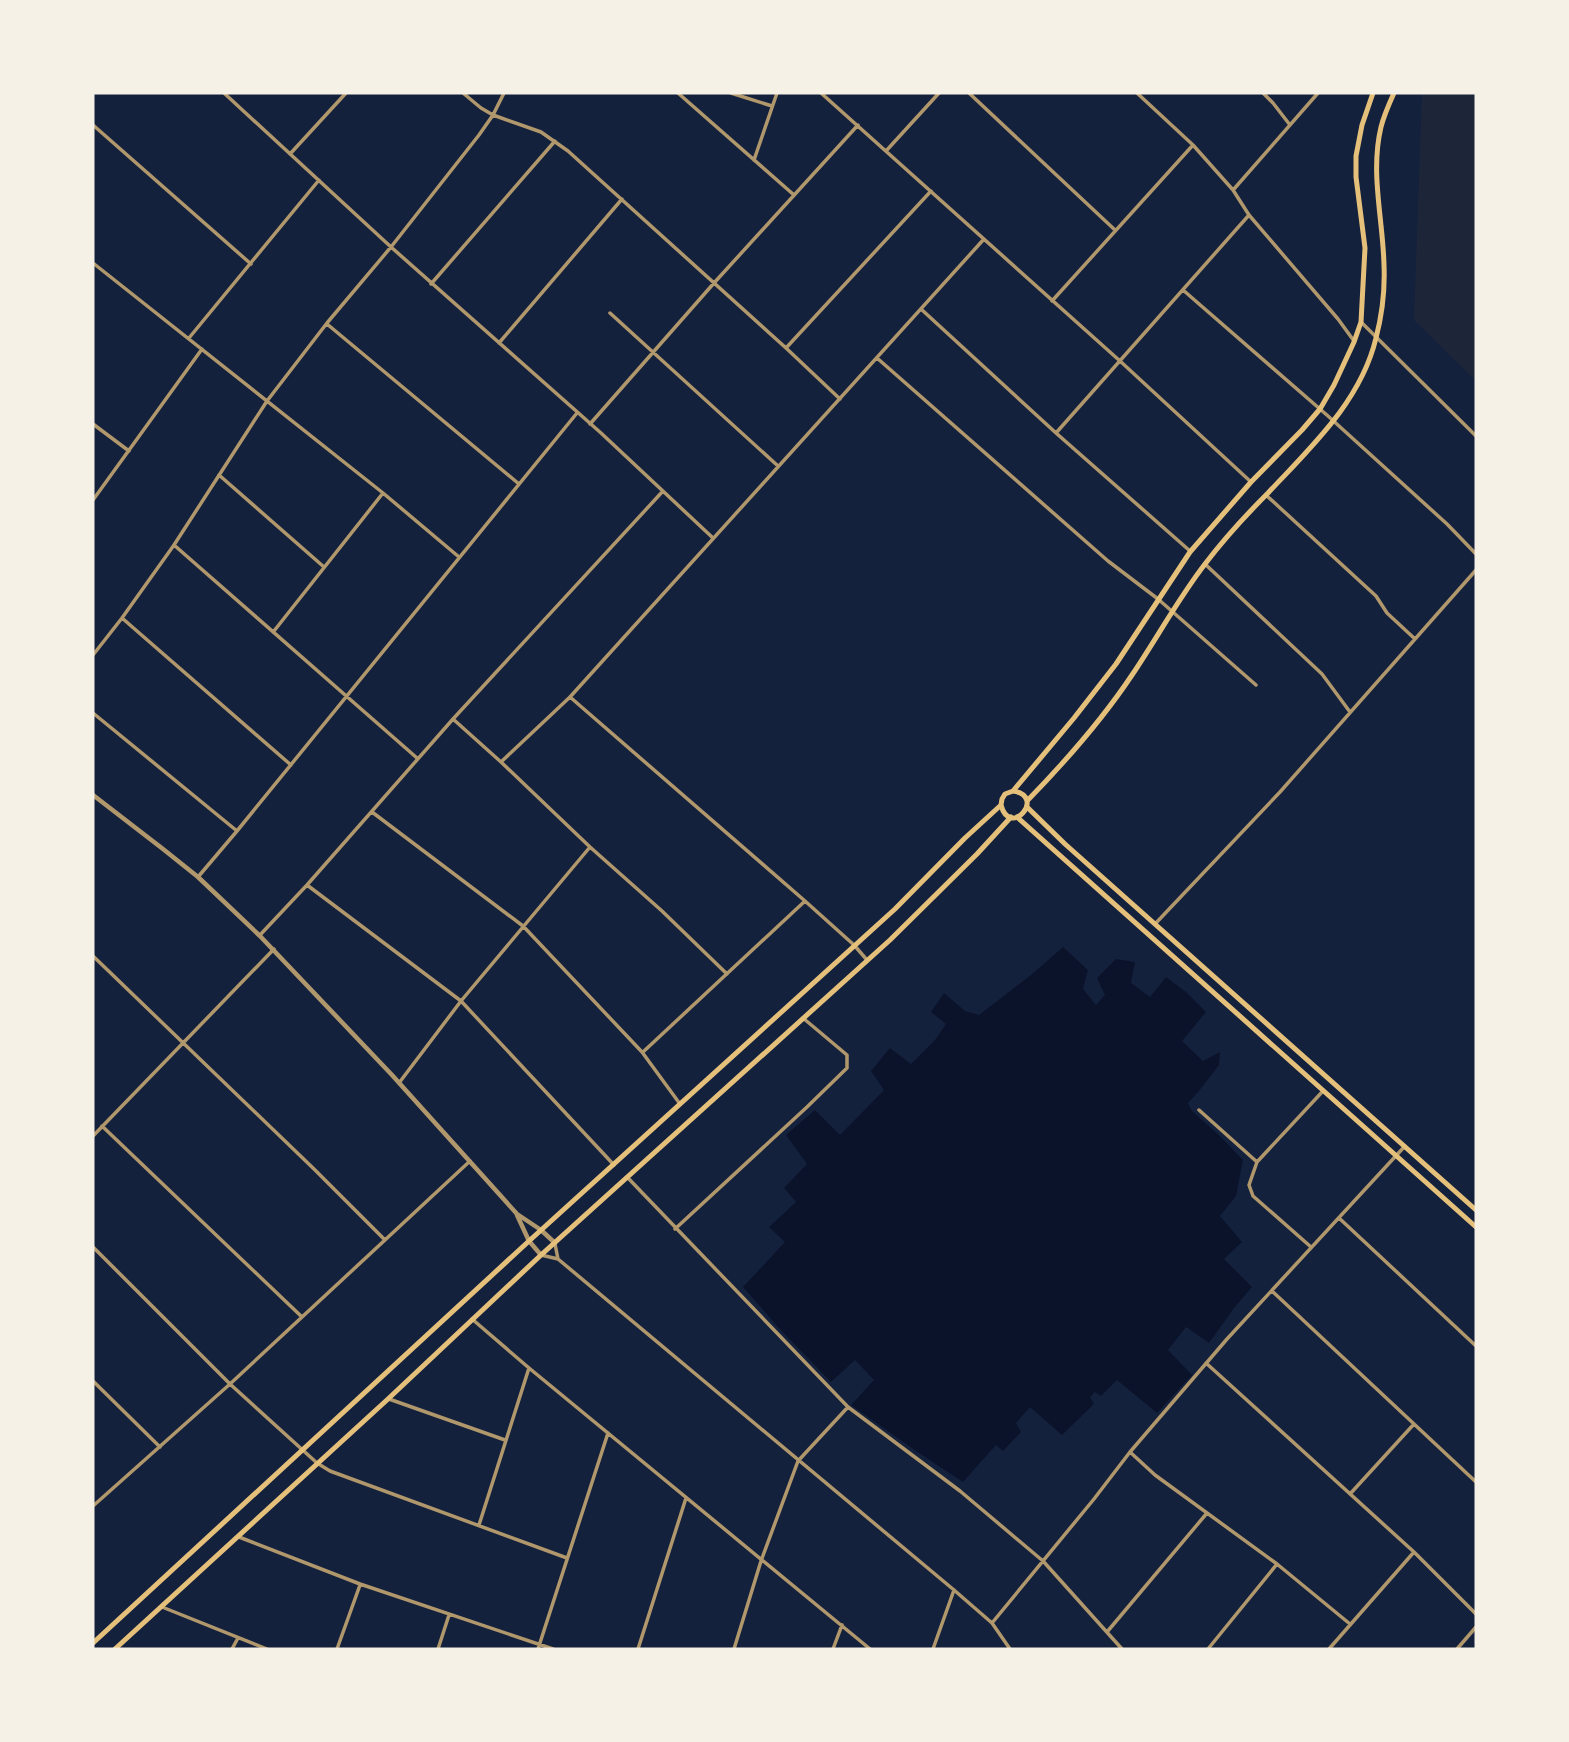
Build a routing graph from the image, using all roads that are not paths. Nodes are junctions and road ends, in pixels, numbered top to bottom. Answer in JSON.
{"nodes":[{"id":1,"x":224,"y":93,"type":"edge"},
{"id":2,"x":346,"y":93,"type":"edge"},
{"id":3,"x":463,"y":93,"type":"edge"},
{"id":4,"x":504,"y":93,"type":"edge"},
{"id":5,"x":678,"y":93,"type":"edge"},
{"id":6,"x":731,"y":93,"type":"edge"},
{"id":7,"x":777,"y":93,"type":"edge"},
{"id":8,"x":821,"y":93,"type":"edge"},
{"id":9,"x":939,"y":93,"type":"edge"},
{"id":10,"x":969,"y":93,"type":"edge"},
{"id":11,"x":1137,"y":93,"type":"edge"},
{"id":12,"x":1263,"y":93,"type":"edge"},
{"id":13,"x":1318,"y":93,"type":"edge"},
{"id":14,"x":1373,"y":93,"type":"edge"},
{"id":15,"x":1394,"y":93,"type":"edge"},
{"id":16,"x":772,"y":106,"type":"junction"},
{"id":17,"x":493,"y":115,"type":"junction"},
{"id":18,"x":93,"y":125,"type":"edge"},
{"id":19,"x":858,"y":125,"type":"junction"},
{"id":20,"x":1290,"y":125,"type":"junction"},
{"id":21,"x":555,"y":141,"type":"junction"},
{"id":22,"x":1193,"y":145,"type":"junction"},
{"id":23,"x":886,"y":150,"type":"junction"},
{"id":24,"x":290,"y":154,"type":"junction"},
{"id":25,"x":754,"y":160,"type":"junction"},
{"id":26,"x":319,"y":180,"type":"junction"},
{"id":27,"x":1233,"y":190,"type":"junction"},
{"id":28,"x":930,"y":191,"type":"junction"},
{"id":29,"x":794,"y":195,"type":"junction"},
{"id":30,"x":622,"y":200,"type":"junction"},
{"id":31,"x":1249,"y":215,"type":"junction"},
{"id":32,"x":1115,"y":230,"type":"junction"},
{"id":33,"x":984,"y":239,"type":"junction"},
{"id":34,"x":391,"y":247,"type":"junction"},
{"id":35,"x":93,"y":263,"type":"edge"},
{"id":36,"x":251,"y":264,"type":"junction"},
{"id":37,"x":714,"y":283,"type":"junction"},
{"id":38,"x":431,"y":284,"type":"junction"},
{"id":39,"x":1183,"y":290,"type":"junction"},
{"id":40,"x":1052,"y":301,"type":"junction"},
{"id":41,"x":921,"y":309,"type":"junction"},
{"id":42,"x":610,"y":313,"type":"dead end"},
{"id":43,"x":1361,"y":322,"type":"junction"},
{"id":44,"x":327,"y":323,"type":"junction"},
{"id":45,"x":189,"y":338,"type":"junction"},
{"id":46,"x":1376,"y":339,"type":"junction"},
{"id":47,"x":1354,"y":342,"type":"junction"},
{"id":48,"x":499,"y":343,"type":"junction"},
{"id":49,"x":786,"y":348,"type":"junction"},
{"id":50,"x":202,"y":349,"type":"junction"},
{"id":51,"x":653,"y":352,"type":"junction"},
{"id":52,"x":877,"y":358,"type":"junction"},
{"id":53,"x":1120,"y":361,"type":"junction"},
{"id":54,"x":840,"y":399,"type":"junction"},
{"id":55,"x":267,"y":401,"type":"junction"},
{"id":56,"x":1320,"y":409,"type":"junction"},
{"id":57,"x":577,"y":413,"type":"junction"},
{"id":58,"x":1334,"y":422,"type":"junction"},
{"id":59,"x":93,"y":424,"type":"edge"},
{"id":60,"x":590,"y":424,"type":"junction"},
{"id":61,"x":1056,"y":433,"type":"junction"},
{"id":62,"x":1476,"y":436,"type":"edge"},
{"id":63,"x":129,"y":451,"type":"junction"},
{"id":64,"x":778,"y":466,"type":"junction"},
{"id":65,"x":219,"y":475,"type":"junction"},
{"id":66,"x":1251,"y":482,"type":"junction"},
{"id":67,"x":519,"y":484,"type":"junction"},
{"id":68,"x":663,"y":491,"type":"junction"},
{"id":69,"x":383,"y":493,"type":"junction"},
{"id":70,"x":1266,"y":495,"type":"junction"},
{"id":71,"x":93,"y":500,"type":"edge"},
{"id":72,"x":713,"y":538,"type":"junction"},
{"id":73,"x":174,"y":545,"type":"junction"},
{"id":74,"x":1190,"y":552,"type":"junction"},
{"id":75,"x":1476,"y":554,"type":"edge"},
{"id":76,"x":460,"y":557,"type":"junction"},
{"id":77,"x":1205,"y":564,"type":"junction"},
{"id":78,"x":324,"y":567,"type":"junction"},
{"id":79,"x":1476,"y":570,"type":"edge"},
{"id":80,"x":1157,"y":599,"type":"junction"},
{"id":81,"x":1172,"y":611,"type":"junction"},
{"id":82,"x":122,"y":618,"type":"junction"},
{"id":83,"x":274,"y":631,"type":"junction"},
{"id":84,"x":1415,"y":639,"type":"junction"},
{"id":85,"x":93,"y":655,"type":"edge"},
{"id":86,"x":1256,"y":685,"type":"dead end"},
{"id":87,"x":346,"y":696,"type":"junction"},
{"id":88,"x":570,"y":697,"type":"junction"},
{"id":89,"x":1350,"y":712,"type":"junction"},
{"id":90,"x":93,"y":713,"type":"edge"},
{"id":91,"x":453,"y":719,"type":"junction"},
{"id":92,"x":417,"y":758,"type":"junction"},
{"id":93,"x":501,"y":761,"type":"junction"},
{"id":94,"x":291,"y":765,"type":"junction"},
{"id":95,"x":1013,"y":791,"type":"junction"},
{"id":96,"x":93,"y":795,"type":"edge"},
{"id":97,"x":1027,"y":804,"type":"junction"},
{"id":98,"x":1001,"y":805,"type":"junction"},
{"id":99,"x":372,"y":812,"type":"junction"},
{"id":100,"x":1014,"y":817,"type":"junction"},
{"id":101,"x":237,"y":831,"type":"junction"},
{"id":102,"x":590,"y":847,"type":"junction"},
{"id":103,"x":198,"y":877,"type":"junction"},
{"id":104,"x":307,"y":886,"type":"junction"},
{"id":105,"x":805,"y":901,"type":"junction"},
{"id":106,"x":1155,"y":924,"type":"junction"},
{"id":107,"x":523,"y":926,"type":"junction"},
{"id":108,"x":260,"y":936,"type":"junction"},
{"id":109,"x":854,"y":945,"type":"junction"},
{"id":110,"x":274,"y":950,"type":"junction"},
{"id":111,"x":93,"y":956,"type":"edge"},
{"id":112,"x":867,"y":960,"type":"junction"},
{"id":113,"x":727,"y":974,"type":"junction"},
{"id":114,"x":461,"y":1001,"type":"junction"},
{"id":115,"x":803,"y":1018,"type":"junction"},
{"id":116,"x":182,"y":1043,"type":"junction"},
{"id":117,"x":642,"y":1052,"type":"junction"},
{"id":118,"x":400,"y":1083,"type":"junction"},
{"id":119,"x":1323,"y":1091,"type":"junction"},
{"id":120,"x":680,"y":1104,"type":"junction"},
{"id":121,"x":1199,"y":1110,"type":"dead end"},
{"id":122,"x":102,"y":1126,"type":"junction"},
{"id":123,"x":93,"y":1136,"type":"edge"},
{"id":124,"x":1405,"y":1146,"type":"junction"},
{"id":125,"x":1396,"y":1156,"type":"junction"},
{"id":126,"x":470,"y":1161,"type":"junction"},
{"id":127,"x":1257,"y":1162,"type":"junction"},
{"id":128,"x":614,"y":1165,"type":"junction"},
{"id":129,"x":628,"y":1178,"type":"junction"},
{"id":130,"x":1476,"y":1210,"type":"edge"},
{"id":131,"x":517,"y":1214,"type":"junction"},
{"id":132,"x":1339,"y":1218,"type":"junction"},
{"id":133,"x":1476,"y":1227,"type":"edge"},
{"id":134,"x":675,"y":1229,"type":"junction"},
{"id":135,"x":541,"y":1230,"type":"junction"},
{"id":136,"x":385,"y":1240,"type":"junction"},
{"id":137,"x":528,"y":1241,"type":"junction"},
{"id":138,"x":555,"y":1243,"type":"junction"},
{"id":139,"x":93,"y":1247,"type":"edge"},
{"id":140,"x":1312,"y":1248,"type":"junction"},
{"id":141,"x":541,"y":1255,"type":"junction"},
{"id":142,"x":558,"y":1259,"type":"junction"},
{"id":143,"x":1272,"y":1291,"type":"junction"},
{"id":144,"x":302,"y":1317,"type":"junction"},
{"id":145,"x":472,"y":1320,"type":"junction"},
{"id":146,"x":1476,"y":1346,"type":"edge"},
{"id":147,"x":1206,"y":1363,"type":"junction"},
{"id":148,"x":529,"y":1368,"type":"junction"},
{"id":149,"x":93,"y":1381,"type":"edge"},
{"id":150,"x":230,"y":1384,"type":"junction"},
{"id":151,"x":388,"y":1399,"type":"junction"},
{"id":152,"x":848,"y":1407,"type":"junction"},
{"id":153,"x":1414,"y":1424,"type":"junction"},
{"id":154,"x":608,"y":1433,"type":"junction"},
{"id":155,"x":505,"y":1440,"type":"junction"},
{"id":156,"x":160,"y":1447,"type":"junction"},
{"id":157,"x":301,"y":1450,"type":"junction"},
{"id":158,"x":1130,"y":1452,"type":"junction"},
{"id":159,"x":798,"y":1461,"type":"junction"},
{"id":160,"x":317,"y":1463,"type":"junction"},
{"id":161,"x":1476,"y":1482,"type":"edge"},
{"id":162,"x":1350,"y":1494,"type":"junction"},
{"id":163,"x":686,"y":1498,"type":"junction"},
{"id":164,"x":93,"y":1506,"type":"edge"},
{"id":165,"x":1207,"y":1513,"type":"junction"},
{"id":166,"x":479,"y":1525,"type":"junction"},
{"id":167,"x":237,"y":1537,"type":"junction"},
{"id":168,"x":1414,"y":1552,"type":"junction"},
{"id":169,"x":567,"y":1558,"type":"junction"},
{"id":170,"x":761,"y":1561,"type":"junction"},
{"id":171,"x":1043,"y":1561,"type":"junction"},
{"id":172,"x":1278,"y":1564,"type":"junction"},
{"id":173,"x":360,"y":1584,"type":"junction"},
{"id":174,"x":954,"y":1590,"type":"junction"},
{"id":175,"x":160,"y":1606,"type":"junction"},
{"id":176,"x":1476,"y":1614,"type":"edge"},
{"id":177,"x":449,"y":1615,"type":"junction"},
{"id":178,"x":992,"y":1623,"type":"junction"},
{"id":179,"x":1350,"y":1624,"type":"junction"},
{"id":180,"x":842,"y":1625,"type":"junction"},
{"id":181,"x":1476,"y":1627,"type":"edge"},
{"id":182,"x":1107,"y":1632,"type":"junction"},
{"id":183,"x":238,"y":1638,"type":"junction"},
{"id":184,"x":93,"y":1643,"type":"edge"},
{"id":185,"x":539,"y":1647,"type":"edge"},
{"id":186,"x":115,"y":1649,"type":"edge"},
{"id":187,"x":232,"y":1649,"type":"edge"},
{"id":188,"x":267,"y":1649,"type":"edge"},
{"id":189,"x":337,"y":1649,"type":"edge"},
{"id":190,"x":438,"y":1649,"type":"edge"},
{"id":191,"x":553,"y":1649,"type":"edge"},
{"id":192,"x":638,"y":1649,"type":"edge"},
{"id":193,"x":734,"y":1649,"type":"edge"},
{"id":194,"x":833,"y":1649,"type":"edge"},
{"id":195,"x":870,"y":1649,"type":"edge"},
{"id":196,"x":933,"y":1649,"type":"edge"},
{"id":197,"x":1010,"y":1649,"type":"edge"},
{"id":198,"x":1122,"y":1649,"type":"edge"},
{"id":199,"x":1208,"y":1649,"type":"edge"},
{"id":200,"x":1329,"y":1649,"type":"edge"},
{"id":201,"x":1457,"y":1649,"type":"edge"}],
"edges":[{"from":1,"to":24,"type":"street"},
{"from":2,"to":24,"type":"street"},
{"from":3,"to":17,"type":"street"},
{"from":4,"to":17,"type":"street"},
{"from":5,"to":25,"type":"street"},
{"from":6,"to":16,"type":"street"},
{"from":7,"to":16,"type":"street"},
{"from":8,"to":19,"type":"street"},
{"from":9,"to":23,"type":"street"},
{"from":10,"to":32,"type":"street"},
{"from":11,"to":22,"type":"street"},
{"from":12,"to":20,"type":"street"},
{"from":13,"to":20,"type":"street"},
{"from":14,"to":43,"type":"main road"},
{"from":15,"to":46,"type":"main road"},
{"from":16,"to":25,"type":"street"},
{"from":17,"to":21,"type":"street"},
{"from":17,"to":34,"type":"street"},
{"from":18,"to":36,"type":"street"},
{"from":19,"to":23,"type":"street"},
{"from":19,"to":29,"type":"street"},
{"from":20,"to":27,"type":"street"},
{"from":21,"to":30,"type":"street"},
{"from":21,"to":38,"type":"street"},
{"from":22,"to":27,"type":"street"},
{"from":22,"to":32,"type":"street"},
{"from":23,"to":28,"type":"street"},
{"from":24,"to":26,"type":"street"},
{"from":25,"to":29,"type":"street"},
{"from":26,"to":34,"type":"street"},
{"from":26,"to":36,"type":"street"},
{"from":27,"to":31,"type":"street"},
{"from":28,"to":33,"type":"street"},
{"from":28,"to":49,"type":"street"},
{"from":29,"to":37,"type":"street"},
{"from":30,"to":37,"type":"street"},
{"from":30,"to":48,"type":"street"},
{"from":31,"to":39,"type":"street"},
{"from":31,"to":47,"type":"street"},
{"from":32,"to":40,"type":"street"},
{"from":33,"to":40,"type":"street"},
{"from":33,"to":41,"type":"street"},
{"from":34,"to":38,"type":"street"},
{"from":34,"to":44,"type":"street"},
{"from":35,"to":45,"type":"street"},
{"from":36,"to":45,"type":"street"},
{"from":37,"to":49,"type":"street"},
{"from":37,"to":51,"type":"street"},
{"from":38,"to":48,"type":"street"},
{"from":39,"to":53,"type":"street"},
{"from":39,"to":56,"type":"street"},
{"from":40,"to":53,"type":"street"},
{"from":41,"to":52,"type":"street"},
{"from":41,"to":61,"type":"street"},
{"from":42,"to":51,"type":"street"},
{"from":43,"to":46,"type":"street"},
{"from":43,"to":47,"type":"main road"},
{"from":44,"to":55,"type":"street"},
{"from":44,"to":67,"type":"street"},
{"from":45,"to":50,"type":"street"},
{"from":46,"to":58,"type":"main road"},
{"from":46,"to":62,"type":"street"},
{"from":47,"to":56,"type":"main road"},
{"from":48,"to":57,"type":"street"},
{"from":49,"to":54,"type":"street"},
{"from":50,"to":55,"type":"street"},
{"from":50,"to":63,"type":"street"},
{"from":51,"to":60,"type":"street"},
{"from":51,"to":64,"type":"street"},
{"from":52,"to":54,"type":"street"},
{"from":52,"to":80,"type":"street"},
{"from":53,"to":61,"type":"street"},
{"from":53,"to":66,"type":"street"},
{"from":54,"to":64,"type":"street"},
{"from":55,"to":65,"type":"street"},
{"from":55,"to":69,"type":"street"},
{"from":56,"to":58,"type":"street"},
{"from":56,"to":66,"type":"main road"},
{"from":57,"to":60,"type":"street"},
{"from":57,"to":67,"type":"street"},
{"from":58,"to":70,"type":"main road"},
{"from":58,"to":75,"type":"street"},
{"from":59,"to":63,"type":"street"},
{"from":60,"to":68,"type":"street"},
{"from":61,"to":74,"type":"street"},
{"from":63,"to":71,"type":"street"},
{"from":64,"to":72,"type":"street"},
{"from":65,"to":73,"type":"street"},
{"from":65,"to":78,"type":"street"},
{"from":66,"to":74,"type":"main road"},
{"from":67,"to":76,"type":"street"},
{"from":68,"to":72,"type":"street"},
{"from":68,"to":91,"type":"street"},
{"from":69,"to":76,"type":"street"},
{"from":69,"to":78,"type":"street"},
{"from":70,"to":77,"type":"main road"},
{"from":70,"to":84,"type":"street"},
{"from":72,"to":88,"type":"street"},
{"from":73,"to":82,"type":"street"},
{"from":73,"to":83,"type":"street"},
{"from":74,"to":80,"type":"main road"},
{"from":76,"to":87,"type":"street"},
{"from":77,"to":81,"type":"main road"},
{"from":77,"to":89,"type":"street"},
{"from":78,"to":83,"type":"street"},
{"from":79,"to":84,"type":"street"},
{"from":80,"to":81,"type":"street"},
{"from":80,"to":95,"type":"main road"},
{"from":81,"to":86,"type":"street"},
{"from":81,"to":97,"type":"main road"},
{"from":82,"to":85,"type":"street"},
{"from":82,"to":94,"type":"street"},
{"from":83,"to":87,"type":"street"},
{"from":84,"to":89,"type":"street"},
{"from":87,"to":92,"type":"street"},
{"from":87,"to":94,"type":"street"},
{"from":88,"to":93,"type":"street"},
{"from":88,"to":105,"type":"street"},
{"from":89,"to":106,"type":"street"},
{"from":90,"to":101,"type":"street"},
{"from":91,"to":92,"type":"street"},
{"from":91,"to":93,"type":"street"},
{"from":92,"to":99,"type":"street"},
{"from":93,"to":102,"type":"street"},
{"from":94,"to":101,"type":"street"},
{"from":95,"to":97,"type":"main road"},
{"from":95,"to":98,"type":"main road"},
{"from":96,"to":103,"type":"street"},
{"from":97,"to":100,"type":"main road"},
{"from":97,"to":106,"type":"main road"},
{"from":98,"to":100,"type":"main road"},
{"from":98,"to":109,"type":"main road"},
{"from":99,"to":104,"type":"street"},
{"from":99,"to":107,"type":"street"},
{"from":100,"to":112,"type":"main road"},
{"from":100,"to":119,"type":"main road"},
{"from":101,"to":103,"type":"street"},
{"from":102,"to":107,"type":"street"},
{"from":102,"to":113,"type":"street"},
{"from":103,"to":108,"type":"street"},
{"from":104,"to":108,"type":"street"},
{"from":104,"to":114,"type":"street"},
{"from":105,"to":109,"type":"street"},
{"from":105,"to":113,"type":"street"},
{"from":106,"to":124,"type":"main road"},
{"from":107,"to":114,"type":"street"},
{"from":107,"to":117,"type":"street"},
{"from":108,"to":110,"type":"street"},
{"from":109,"to":112,"type":"street"},
{"from":109,"to":120,"type":"main road"},
{"from":110,"to":116,"type":"street"},
{"from":110,"to":118,"type":"street"},
{"from":111,"to":116,"type":"street"},
{"from":112,"to":115,"type":"main road"},
{"from":113,"to":117,"type":"street"},
{"from":114,"to":118,"type":"street"},
{"from":114,"to":128,"type":"street"},
{"from":115,"to":129,"type":"main road"},
{"from":115,"to":134,"type":"street"},
{"from":116,"to":122,"type":"street"},
{"from":116,"to":136,"type":"street"},
{"from":117,"to":120,"type":"street"},
{"from":118,"to":126,"type":"street"},
{"from":119,"to":125,"type":"main road"},
{"from":119,"to":127,"type":"street"},
{"from":120,"to":128,"type":"main road"},
{"from":121,"to":127,"type":"street"},
{"from":122,"to":123,"type":"street"},
{"from":122,"to":144,"type":"street"},
{"from":124,"to":125,"type":"street"},
{"from":124,"to":130,"type":"main road"},
{"from":125,"to":132,"type":"street"},
{"from":125,"to":133,"type":"main road"},
{"from":126,"to":131,"type":"street"},
{"from":126,"to":136,"type":"street"},
{"from":127,"to":140,"type":"street"},
{"from":128,"to":135,"type":"main road"},
{"from":129,"to":134,"type":"street"},
{"from":129,"to":138,"type":"main road"},
{"from":131,"to":135,"type":"street"},
{"from":131,"to":137,"type":"street"},
{"from":132,"to":140,"type":"street"},
{"from":132,"to":146,"type":"street"},
{"from":134,"to":152,"type":"street"},
{"from":135,"to":137,"type":"main road"},
{"from":135,"to":138,"type":"street"},
{"from":136,"to":144,"type":"street"},
{"from":137,"to":141,"type":"street"},
{"from":137,"to":157,"type":"main road"},
{"from":138,"to":141,"type":"main road"},
{"from":138,"to":142,"type":"street"},
{"from":139,"to":150,"type":"street"},
{"from":140,"to":143,"type":"street"},
{"from":141,"to":142,"type":"street"},
{"from":141,"to":145,"type":"main road"},
{"from":142,"to":159,"type":"street"},
{"from":143,"to":147,"type":"street"},
{"from":143,"to":153,"type":"street"},
{"from":144,"to":150,"type":"street"},
{"from":145,"to":148,"type":"street"},
{"from":145,"to":151,"type":"main road"},
{"from":147,"to":158,"type":"street"},
{"from":147,"to":162,"type":"street"},
{"from":148,"to":154,"type":"street"},
{"from":148,"to":155,"type":"street"},
{"from":149,"to":156,"type":"street"},
{"from":150,"to":156,"type":"street"},
{"from":150,"to":157,"type":"street"},
{"from":151,"to":155,"type":"street"},
{"from":151,"to":160,"type":"main road"},
{"from":152,"to":159,"type":"street"},
{"from":152,"to":171,"type":"street"},
{"from":153,"to":161,"type":"street"},
{"from":153,"to":162,"type":"street"},
{"from":154,"to":163,"type":"street"},
{"from":154,"to":169,"type":"street"},
{"from":155,"to":166,"type":"street"},
{"from":156,"to":164,"type":"street"},
{"from":157,"to":160,"type":"street"},
{"from":157,"to":184,"type":"main road"},
{"from":158,"to":165,"type":"street"},
{"from":158,"to":171,"type":"street"},
{"from":159,"to":170,"type":"street"},
{"from":159,"to":174,"type":"street"},
{"from":160,"to":166,"type":"street"},
{"from":160,"to":167,"type":"main road"},
{"from":162,"to":168,"type":"street"},
{"from":163,"to":170,"type":"street"},
{"from":163,"to":192,"type":"street"},
{"from":165,"to":172,"type":"street"},
{"from":165,"to":182,"type":"street"},
{"from":166,"to":169,"type":"street"},
{"from":167,"to":173,"type":"street"},
{"from":167,"to":175,"type":"main road"},
{"from":168,"to":176,"type":"street"},
{"from":168,"to":179,"type":"street"},
{"from":169,"to":185,"type":"street"},
{"from":170,"to":180,"type":"street"},
{"from":170,"to":193,"type":"street"},
{"from":171,"to":178,"type":"street"},
{"from":171,"to":182,"type":"street"},
{"from":172,"to":179,"type":"street"},
{"from":172,"to":199,"type":"street"},
{"from":173,"to":177,"type":"street"},
{"from":173,"to":189,"type":"street"},
{"from":174,"to":178,"type":"street"},
{"from":174,"to":196,"type":"street"},
{"from":175,"to":183,"type":"street"},
{"from":175,"to":186,"type":"main road"},
{"from":177,"to":185,"type":"street"},
{"from":177,"to":190,"type":"street"},
{"from":178,"to":197,"type":"street"},
{"from":179,"to":200,"type":"street"},
{"from":180,"to":194,"type":"street"},
{"from":180,"to":195,"type":"street"},
{"from":181,"to":201,"type":"street"},
{"from":182,"to":198,"type":"street"},
{"from":183,"to":187,"type":"street"},
{"from":183,"to":188,"type":"street"},
{"from":185,"to":191,"type":"street"}]}
